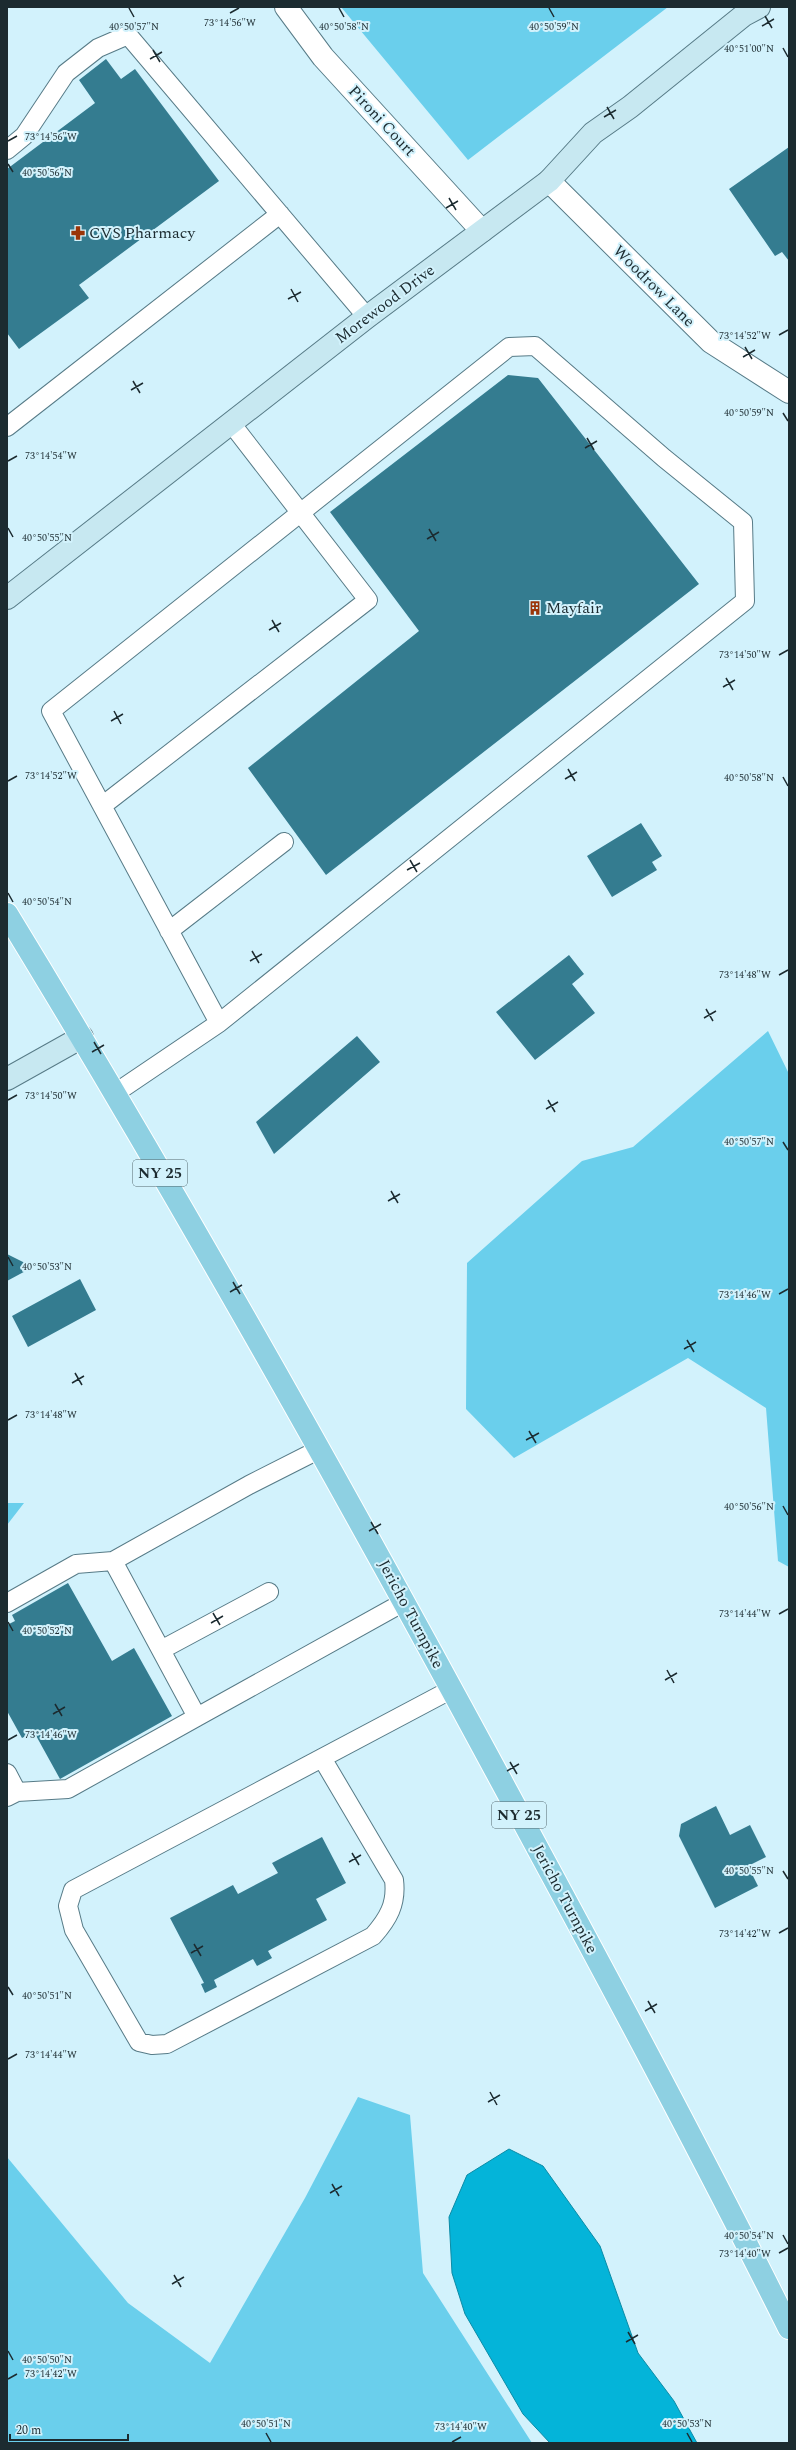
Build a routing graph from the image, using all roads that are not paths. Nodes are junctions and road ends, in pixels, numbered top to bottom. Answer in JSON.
{"nodes":[{"id":1,"x":286,"y":7,"type":"edge"},
{"id":2,"x":759,"y":7,"type":"edge"},
{"id":3,"x":7,"y":150,"type":"edge"},
{"id":4,"x":548,"y":181,"type":"junction"},
{"id":5,"x":280,"y":214,"type":"junction"},
{"id":6,"x":482,"y":230,"type":"junction"},
{"id":7,"x":367,"y":317,"type":"junction"},
{"id":8,"x":789,"y":392,"type":"edge"},
{"id":9,"x":8,"y":423,"type":"edge"},
{"id":10,"x":231,"y":423,"type":"junction"},
{"id":11,"x":301,"y":513,"type":"junction"},
{"id":12,"x":7,"y":598,"type":"edge"},
{"id":13,"x":102,"y":806,"type":"junction"},
{"id":14,"x":284,"y":842,"type":"dead end"},
{"id":15,"x":7,"y":914,"type":"edge"},
{"id":16,"x":169,"y":931,"type":"junction"},
{"id":17,"x":219,"y":1023,"type":"junction"},
{"id":18,"x":82,"y":1038,"type":"junction"},
{"id":19,"x":7,"y":1078,"type":"edge"},
{"id":20,"x":114,"y":1094,"type":"junction"},
{"id":21,"x":320,"y":1449,"type":"junction"},
{"id":22,"x":112,"y":1561,"type":"junction"},
{"id":23,"x":269,"y":1592,"type":"dead end"},
{"id":24,"x":404,"y":1602,"type":"junction"},
{"id":25,"x":7,"y":1603,"type":"edge"},
{"id":26,"x":161,"y":1650,"type":"junction"},
{"id":27,"x":452,"y":1689,"type":"junction"},
{"id":28,"x":197,"y":1717,"type":"junction"},
{"id":29,"x":322,"y":1758,"type":"junction"},
{"id":30,"x":7,"y":1773,"type":"edge"},
{"id":31,"x":12,"y":1795,"type":"edge"},
{"id":32,"x":789,"y":2328,"type":"edge"}],
"edges":[{"from":1,"to":6,"type":"street","name":"Pironi Court"},
{"from":2,"to":4,"type":"street","name":"Morewood Drive"},
{"from":3,"to":5,"type":"lane"},
{"from":4,"to":6,"type":"street","name":"Morewood Drive"},
{"from":4,"to":8,"type":"street","name":"Woodrow Lane"},
{"from":5,"to":7,"type":"lane"},
{"from":5,"to":9,"type":"lane"},
{"from":6,"to":7,"type":"street","name":"Morewood Drive"},
{"from":7,"to":10,"type":"street","name":"Morewood Drive"},
{"from":10,"to":11,"type":"lane"},
{"from":10,"to":12,"type":"street","name":"Morewood Drive"},
{"from":11,"to":13,"type":"lane"},
{"from":11,"to":13,"type":"lane"},
{"from":11,"to":17,"type":"lane"},
{"from":13,"to":16,"type":"lane"},
{"from":14,"to":16,"type":"lane"},
{"from":15,"to":18,"type":"main road","name":"Jericho Turnpike","number":"NY 25"},
{"from":16,"to":17,"type":"lane"},
{"from":17,"to":20,"type":"lane"},
{"from":18,"to":19,"type":"street"},
{"from":18,"to":20,"type":"main road","name":"Jericho Turnpike","number":"NY 25"},
{"from":20,"to":21,"type":"main road","name":"Jericho Turnpike","number":"NY 25"},
{"from":21,"to":22,"type":"lane"},
{"from":21,"to":24,"type":"main road","name":"Jericho Turnpike","number":"NY 25"},
{"from":22,"to":25,"type":"lane"},
{"from":22,"to":26,"type":"lane"},
{"from":23,"to":26,"type":"lane"},
{"from":24,"to":27,"type":"main road","name":"Jericho Turnpike","number":"NY 25"},
{"from":24,"to":28,"type":"lane"},
{"from":26,"to":28,"type":"lane"},
{"from":27,"to":29,"type":"lane"},
{"from":27,"to":32,"type":"main road","name":"Jericho Turnpike","number":"NY 25"},
{"from":28,"to":31,"type":"lane"},
{"from":29,"to":29,"type":"lane"},
{"from":30,"to":31,"type":"lane"}]}
